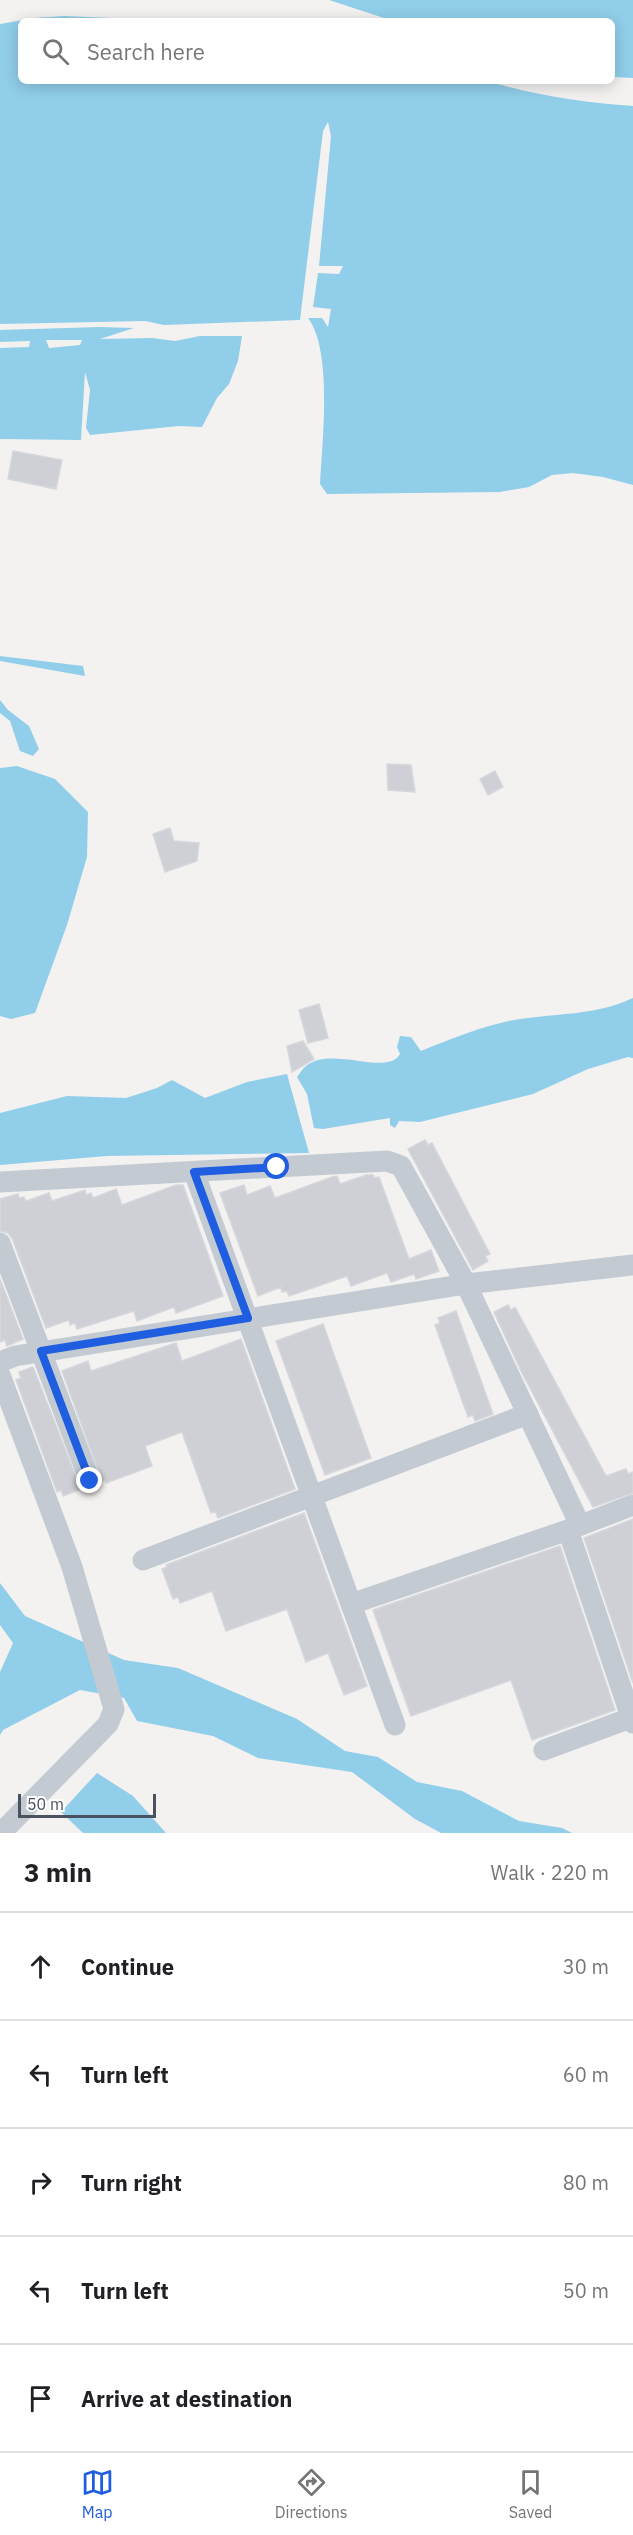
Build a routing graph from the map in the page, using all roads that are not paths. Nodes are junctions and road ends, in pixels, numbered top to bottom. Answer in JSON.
{"nodes":[{"id":1,"x":194,"y":1172,"type":"junction"},
{"id":2,"x":0,"y":1182,"type":"edge"},
{"id":3,"x":0,"y":1243,"type":"edge"},
{"id":4,"x":633,"y":1265,"type":"edge"},
{"id":5,"x":466,"y":1284,"type":"junction"},
{"id":6,"x":248,"y":1318,"type":"junction"},
{"id":7,"x":41,"y":1351,"type":"junction"},
{"id":8,"x":0,"y":1362,"type":"edge"},
{"id":9,"x":0,"y":1375,"type":"edge"},
{"id":10,"x":528,"y":1414,"type":"junction"},
{"id":11,"x":90,"y":1481,"type":"dead end"},
{"id":12,"x":312,"y":1496,"type":"junction"},
{"id":13,"x":633,"y":1505,"type":"edge"},
{"id":14,"x":574,"y":1528,"type":"junction"},
{"id":15,"x":143,"y":1560,"type":"dead end"},
{"id":16,"x":351,"y":1604,"type":"junction"},
{"id":17,"x":632,"y":1719,"type":"edge"},
{"id":18,"x":395,"y":1725,"type":"dead end"},
{"id":19,"x":544,"y":1750,"type":"dead end"},
{"id":20,"x":0,"y":1833,"type":"edge"}],
"edges":[{"from":1,"to":2,"type":"street"},
{"from":1,"to":5,"type":"street"},
{"from":1,"to":6,"type":"street"},
{"from":3,"to":7,"type":"street"},
{"from":4,"to":5,"type":"street"},
{"from":5,"to":6,"type":"street"},
{"from":5,"to":10,"type":"street"},
{"from":6,"to":7,"type":"street"},
{"from":6,"to":12,"type":"street"},
{"from":7,"to":8,"type":"street"},
{"from":7,"to":11,"type":"street"},
{"from":9,"to":20,"type":"street"},
{"from":10,"to":12,"type":"street"},
{"from":10,"to":14,"type":"street"},
{"from":12,"to":15,"type":"street"},
{"from":12,"to":16,"type":"street"},
{"from":13,"to":14,"type":"street"},
{"from":14,"to":16,"type":"street"},
{"from":14,"to":17,"type":"street"},
{"from":16,"to":18,"type":"street"},
{"from":17,"to":19,"type":"street"}]}
